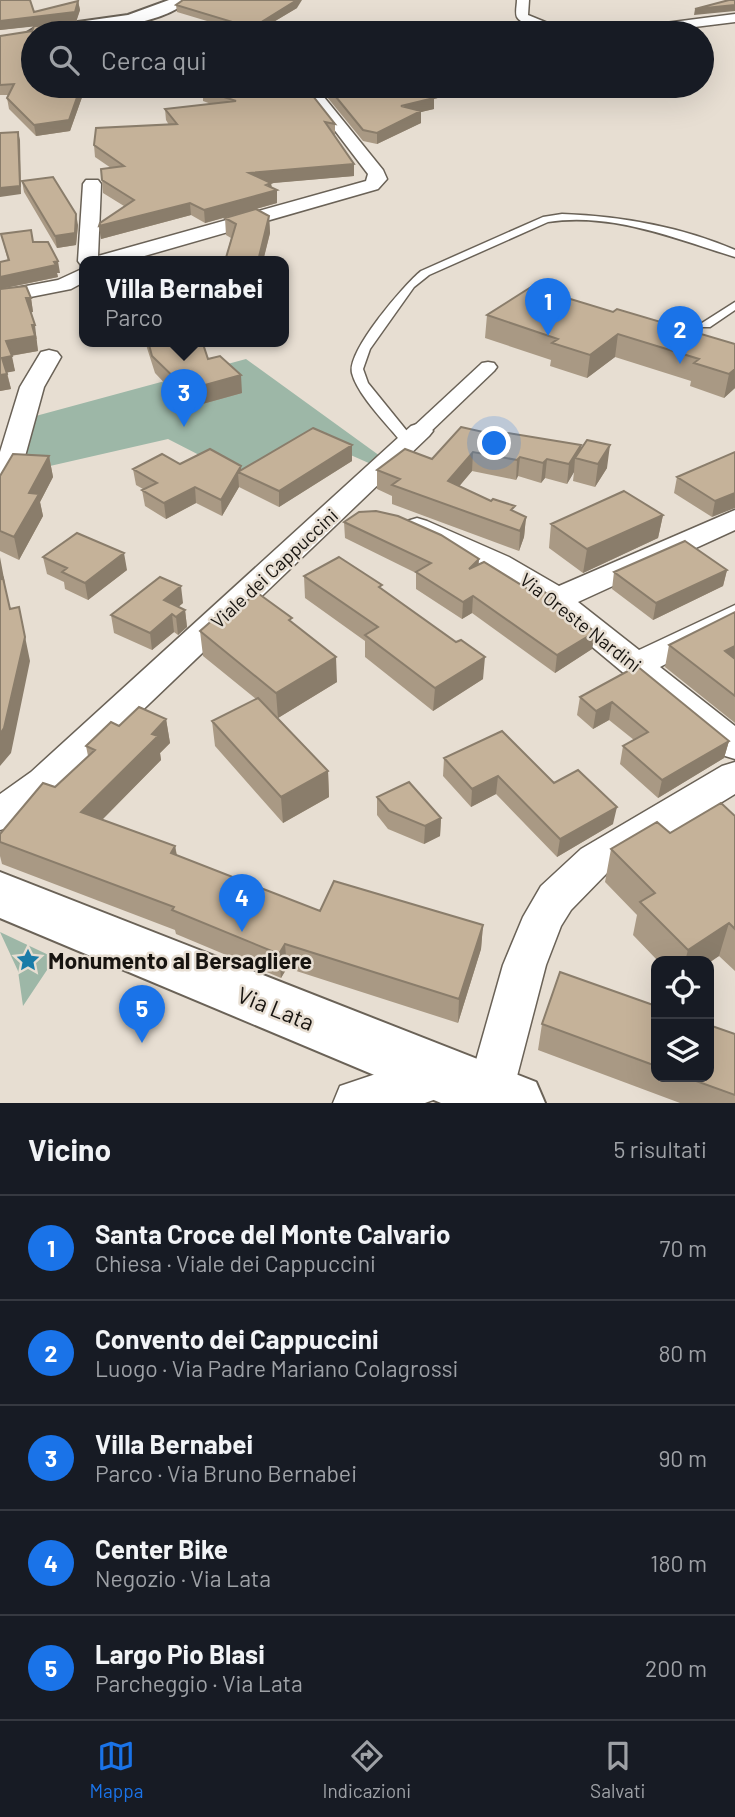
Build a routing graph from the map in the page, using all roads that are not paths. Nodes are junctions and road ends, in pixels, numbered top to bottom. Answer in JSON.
{"nodes":[{"id":1,"x":181,"y":0,"type":"edge"},
{"id":2,"x":523,"y":0,"type":"edge"},
{"id":3,"x":735,"y":18,"type":"edge"},
{"id":4,"x":109,"y":21,"type":"edge"},
{"id":5,"x":532,"y":21,"type":"edge"},
{"id":6,"x":712,"y":21,"type":"edge"},
{"id":7,"x":317,"y":98,"type":"edge"},
{"id":8,"x":92,"y":184,"type":"dead end"},
{"id":9,"x":735,"y":254,"type":"edge"},
{"id":10,"x":88,"y":256,"type":"edge"},
{"id":11,"x":122,"y":256,"type":"edge"},
{"id":12,"x":79,"y":277,"type":"edge"},
{"id":13,"x":0,"y":297,"type":"edge"},
{"id":14,"x":735,"y":305,"type":"edge"},
{"id":15,"x":706,"y":325,"type":"dead end"},
{"id":16,"x":49,"y":358,"type":"dead end"},
{"id":17,"x":488,"y":367,"type":"dead end"},
{"id":18,"x":414,"y":436,"type":"junction"},
{"id":19,"x":0,"y":478,"type":"edge"},
{"id":20,"x":328,"y":518,"type":"junction"},
{"id":21,"x":735,"y":519,"type":"edge"},
{"id":22,"x":557,"y":599,"type":"junction"},
{"id":23,"x":735,"y":615,"type":"edge"},
{"id":24,"x":636,"y":665,"type":"junction"},
{"id":25,"x":735,"y":746,"type":"edge"},
{"id":26,"x":735,"y":776,"type":"edge"},
{"id":27,"x":0,"y":815,"type":"edge"},
{"id":28,"x":0,"y":894,"type":"edge"},
{"id":29,"x":468,"y":1093,"type":"edge"},
{"id":30,"x":357,"y":1103,"type":"edge"}],
"edges":[{"from":1,"to":4,"type":"main road"},
{"from":2,"to":5,"type":"street"},
{"from":3,"to":6,"type":"street"},
{"from":7,"to":11,"type":"street"},
{"from":8,"to":10,"type":"street"},
{"from":9,"to":18,"type":"lane"},
{"from":12,"to":13,"type":"street"},
{"from":14,"to":15,"type":"lane"},
{"from":16,"to":19,"type":"street"},
{"from":17,"to":18,"type":"street"},
{"from":18,"to":20,"type":"street","name":"Viale dei Cappuccini"},
{"from":20,"to":22,"type":"street","name":"Via Oreste Nardini"},
{"from":20,"to":27,"type":"street","name":"Viale dei Cappuccini"},
{"from":21,"to":22,"type":"street"},
{"from":22,"to":24,"type":"street","name":"Via Oreste Nardini"},
{"from":23,"to":24,"type":"street"},
{"from":24,"to":25,"type":"street","name":"Via Oreste Nardini"},
{"from":26,"to":29,"type":"street"},
{"from":28,"to":29,"type":"main road","name":"Via Lata"},
{"from":29,"to":30,"type":"street"}]}
